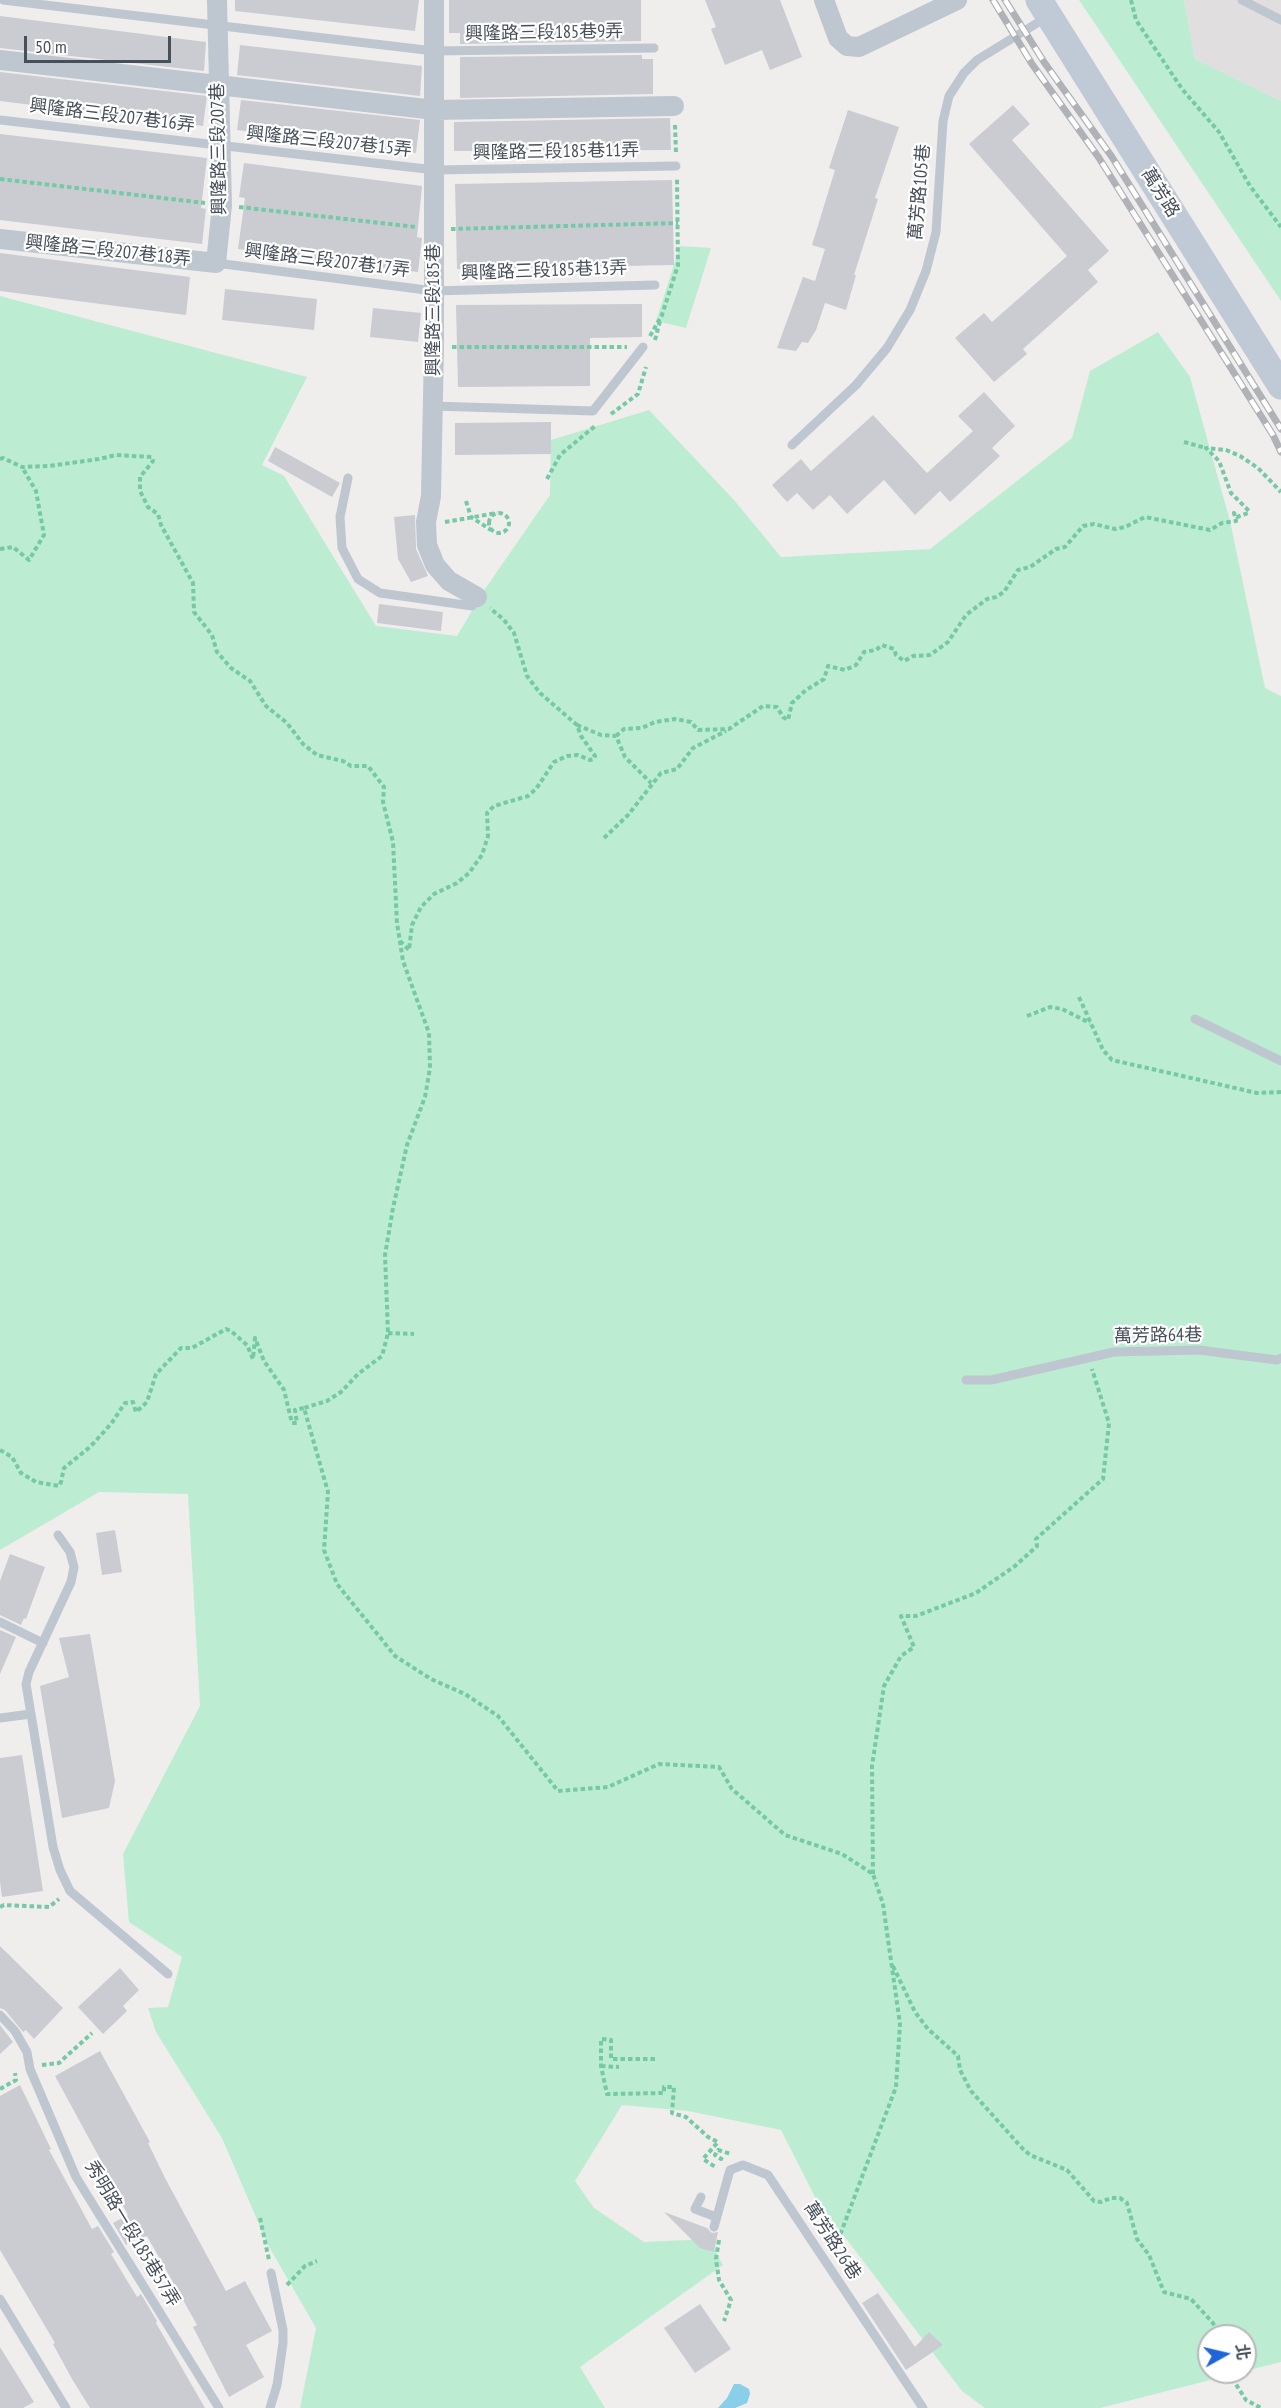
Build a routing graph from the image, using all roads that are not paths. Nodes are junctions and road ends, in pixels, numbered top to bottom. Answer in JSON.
{"nodes":[{"id":1,"x":3,"y":0,"type":"edge"},
{"id":2,"x":217,"y":0,"type":"edge"},
{"id":3,"x":434,"y":0,"type":"edge"},
{"id":4,"x":824,"y":0,"type":"edge"},
{"id":5,"x":957,"y":0,"type":"edge"},
{"id":6,"x":1242,"y":0,"type":"edge"},
{"id":7,"x":1044,"y":8,"type":"edge"},
{"id":8,"x":1281,"y":20,"type":"edge"},
{"id":9,"x":216,"y":24,"type":"junction"},
{"id":10,"x":654,"y":48,"type":"dead end"},
{"id":11,"x":434,"y":51,"type":"junction"},
{"id":12,"x":0,"y":60,"type":"edge"},
{"id":13,"x":219,"y":85,"type":"junction"},
{"id":14,"x":674,"y":106,"type":"road end"},
{"id":15,"x":435,"y":110,"type":"junction"},
{"id":16,"x":0,"y":120,"type":"edge"},
{"id":17,"x":219,"y":146,"type":"junction"},
{"id":18,"x":676,"y":166,"type":"road end"},
{"id":19,"x":435,"y":170,"type":"junction"},
{"id":20,"x":0,"y":239,"type":"edge"},
{"id":21,"x":216,"y":263,"type":"junction"},
{"id":22,"x":655,"y":285,"type":"dead end"},
{"id":23,"x":434,"y":291,"type":"junction"},
{"id":24,"x":643,"y":347,"type":"road end"},
{"id":25,"x":1281,"y":386,"type":"edge"},
{"id":26,"x":433,"y":406,"type":"junction"},
{"id":27,"x":792,"y":445,"type":"dead end"},
{"id":28,"x":348,"y":478,"type":"dead end"},
{"id":29,"x":477,"y":597,"type":"joint"},
{"id":30,"x":1195,"y":1019,"type":"dead end"},
{"id":31,"x":1281,"y":1061,"type":"edge"},
{"id":32,"x":1281,"y":1358,"type":"edge"},
{"id":33,"x":966,"y":1380,"type":"dead end"},
{"id":34,"x":58,"y":1535,"type":"dead end"},
{"id":35,"x":0,"y":1622,"type":"edge"},
{"id":36,"x":43,"y":1643,"type":"junction"},
{"id":37,"x":31,"y":1714,"type":"junction"},
{"id":38,"x":0,"y":1718,"type":"edge"},
{"id":39,"x":168,"y":1974,"type":"dead end"},
{"id":40,"x":0,"y":2015,"type":"edge"},
{"id":41,"x":700,"y":2197,"type":"dead end"},
{"id":42,"x":716,"y":2217,"type":"junction"},
{"id":43,"x":714,"y":2227,"type":"road end"},
{"id":44,"x":271,"y":2273,"type":"road end"},
{"id":45,"x":0,"y":2299,"type":"edge"},
{"id":46,"x":66,"y":2408,"type":"edge"},
{"id":47,"x":219,"y":2408,"type":"edge"},
{"id":48,"x":270,"y":2408,"type":"edge"},
{"id":49,"x":923,"y":2408,"type":"edge"}],
"edges":[{"from":1,"to":9,"type":"lane","name":"興隆路三段185巷9弄"},
{"from":2,"to":9,"type":"street","name":"興隆路三段207巷"},
{"from":3,"to":11,"type":"street","name":"興隆路三段185巷"},
{"from":4,"to":5,"type":"street"},
{"from":6,"to":8,"type":"lane"},
{"from":7,"to":25,"type":"street","name":"萬芳路"},
{"from":7,"to":27,"type":"lane","name":"萬芳路105巷"},
{"from":9,"to":11,"type":"lane","name":"興隆路三段185巷9弄"},
{"from":9,"to":13,"type":"street","name":"興隆路三段207巷"},
{"from":10,"to":11,"type":"lane","name":"興隆路三段185巷9弄"},
{"from":11,"to":15,"type":"street","name":"興隆路三段185巷"},
{"from":12,"to":13,"type":"street"},
{"from":13,"to":15,"type":"street"},
{"from":13,"to":17,"type":"street","name":"興隆路三段207巷"},
{"from":14,"to":15,"type":"street"},
{"from":15,"to":19,"type":"street","name":"興隆路三段185巷"},
{"from":16,"to":17,"type":"lane","name":"興隆路三段207巷16弄"},
{"from":17,"to":19,"type":"lane","name":"興隆路三段207巷15弄"},
{"from":17,"to":21,"type":"street","name":"興隆路三段207巷"},
{"from":18,"to":19,"type":"lane","name":"興隆路三段185巷11弄"},
{"from":19,"to":23,"type":"street","name":"興隆路三段185巷"},
{"from":20,"to":21,"type":"street","name":"興隆路三段207巷18弄"},
{"from":21,"to":23,"type":"lane","name":"興隆路三段207巷17弄"},
{"from":22,"to":23,"type":"lane","name":"興隆路三段185巷13弄"},
{"from":23,"to":26,"type":"street","name":"興隆路三段185巷"},
{"from":24,"to":26,"type":"lane"},
{"from":26,"to":29,"type":"street","name":"興隆路三段185巷"},
{"from":28,"to":29,"type":"lane"},
{"from":30,"to":31,"type":"lane"},
{"from":32,"to":33,"type":"lane","name":"萬芳路64巷"},
{"from":34,"to":36,"type":"lane"},
{"from":35,"to":36,"type":"lane"},
{"from":36,"to":37,"type":"lane"},
{"from":37,"to":38,"type":"lane"},
{"from":37,"to":39,"type":"lane"},
{"from":40,"to":47,"type":"lane","name":"秀明路一段185巷57弄"},
{"from":41,"to":42,"type":"lane"},
{"from":42,"to":43,"type":"lane","name":"萬芳路26巷"},
{"from":42,"to":49,"type":"lane","name":"萬芳路26巷"},
{"from":44,"to":48,"type":"lane"},
{"from":45,"to":46,"type":"lane"}]}
